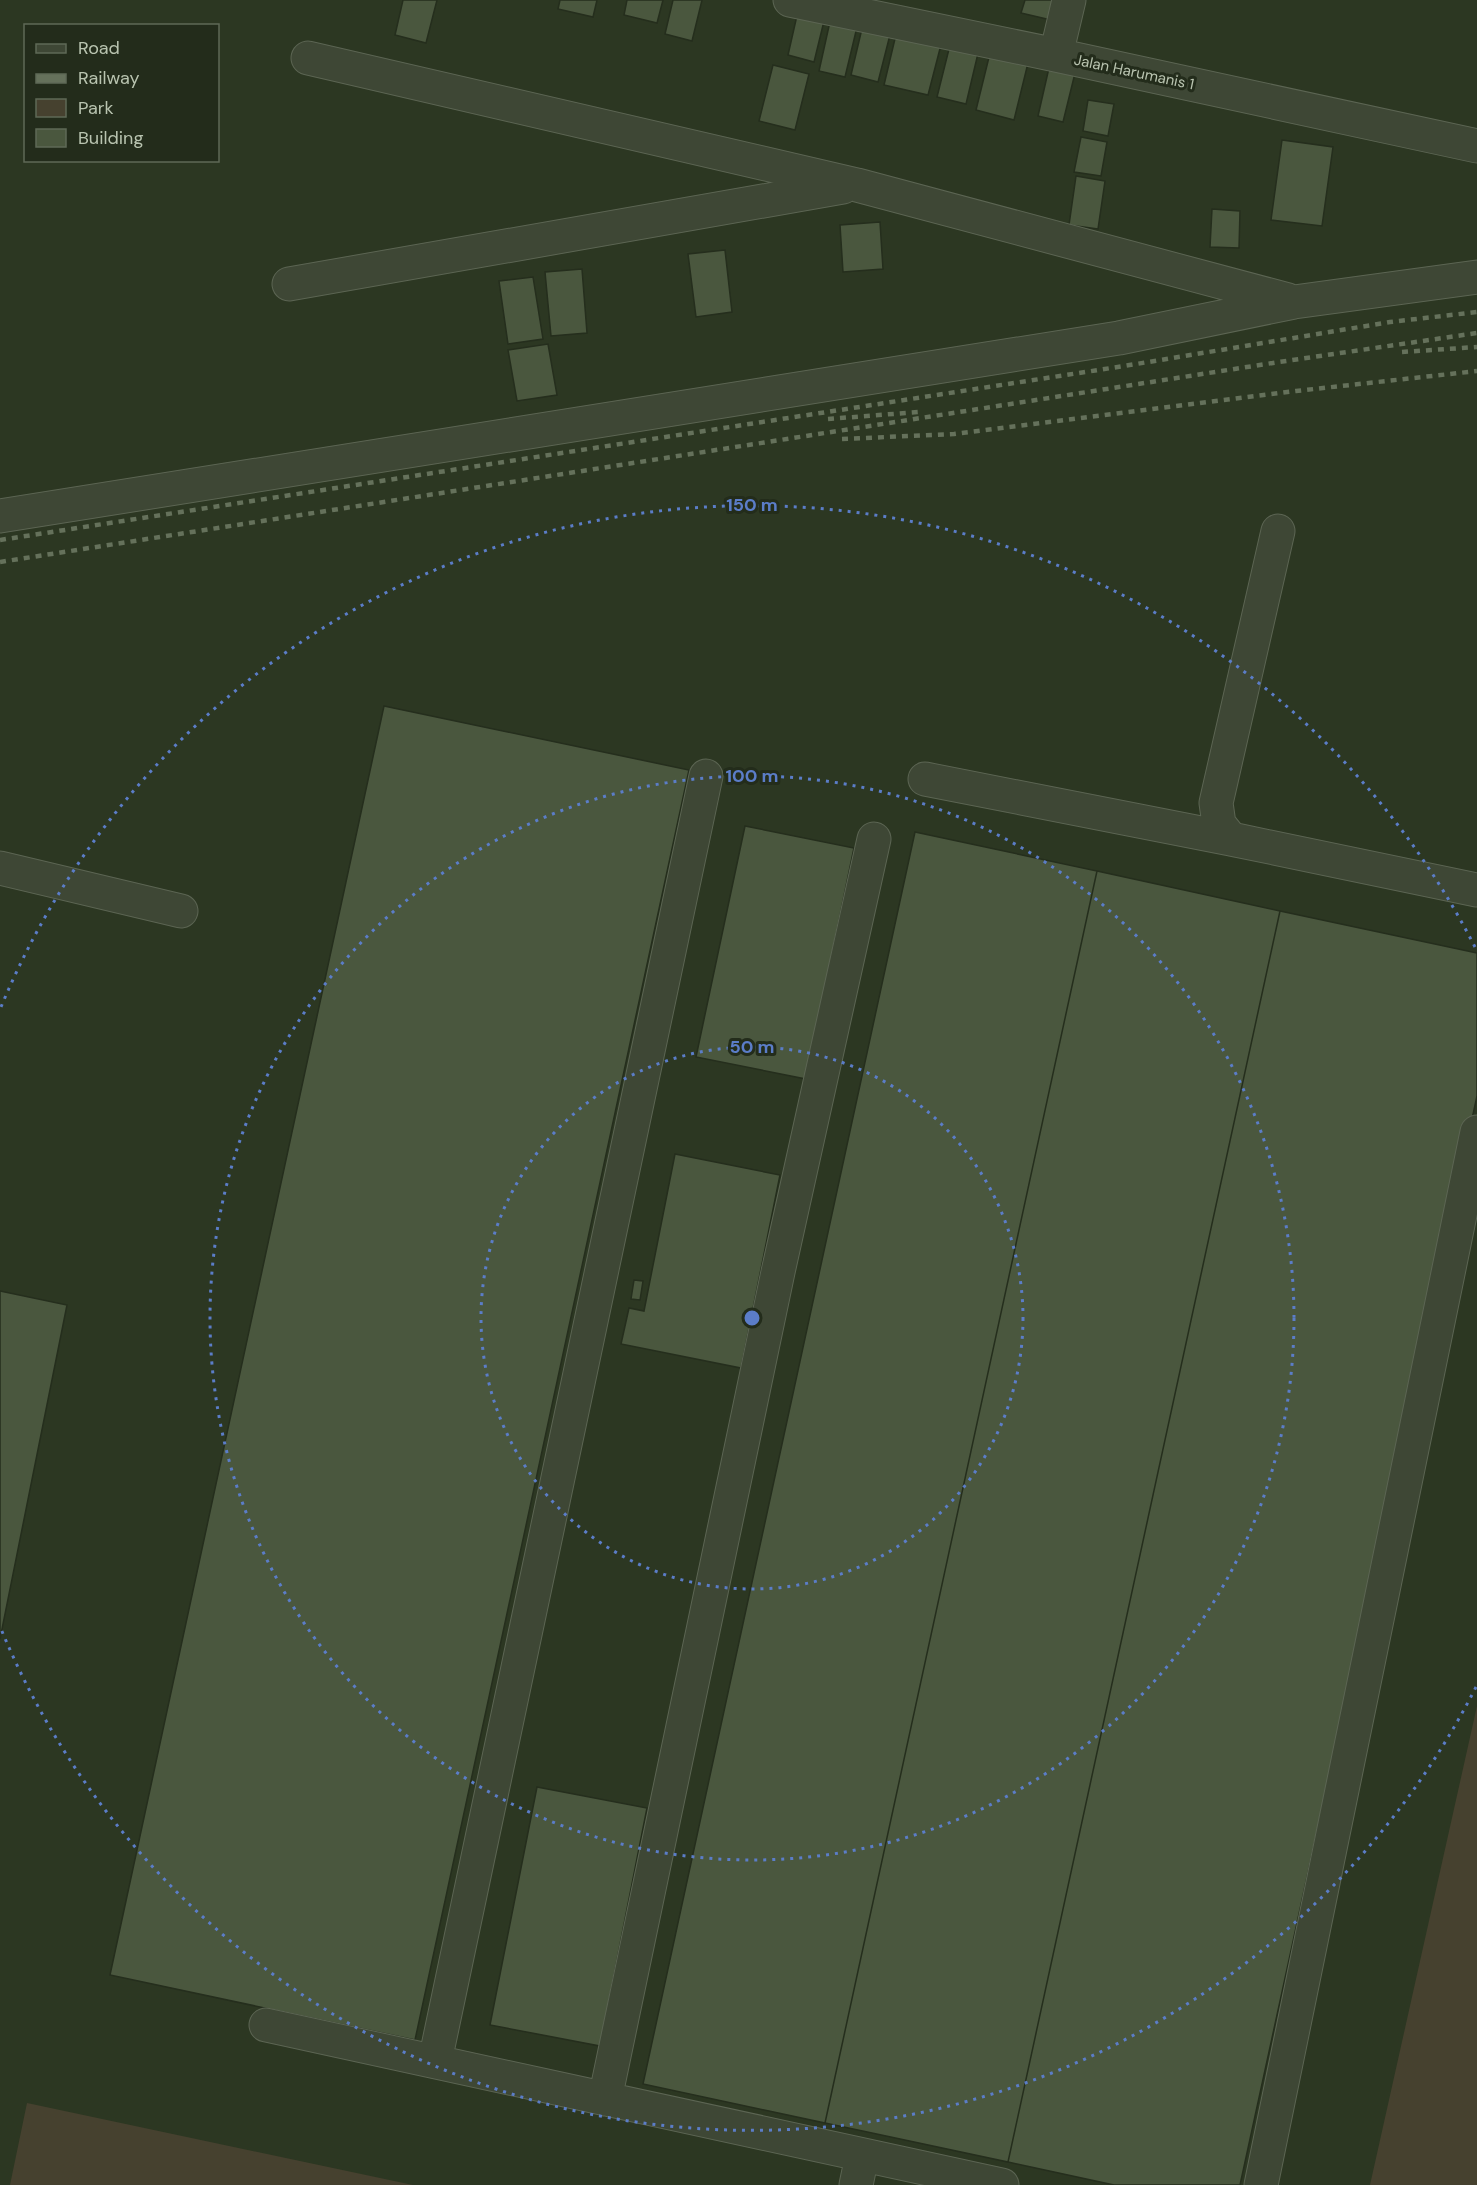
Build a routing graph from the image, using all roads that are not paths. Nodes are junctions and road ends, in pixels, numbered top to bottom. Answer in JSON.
{"nodes":[{"id":1,"x":790,"y":0,"type":"edge"},
{"id":2,"x":1069,"y":0,"type":"edge"},
{"id":3,"x":1056,"y":55,"type":"junction"},
{"id":4,"x":308,"y":58,"type":"dead end"},
{"id":5,"x":1477,"y":146,"type":"edge"},
{"id":6,"x":856,"y":185,"type":"junction"},
{"id":7,"x":1477,"y":277,"type":"edge"},
{"id":8,"x":289,"y":284,"type":"dead end"},
{"id":9,"x":1294,"y":302,"type":"junction"},
{"id":10,"x":0,"y":516,"type":"edge"},
{"id":11,"x":1278,"y":531,"type":"dead end"},
{"id":12,"x":706,"y":777,"type":"dead end"},
{"id":13,"x":926,"y":780,"type":"dead end"},
{"id":14,"x":874,"y":839,"type":"dead end"},
{"id":15,"x":1231,"y":839,"type":"junction"},
{"id":16,"x":0,"y":868,"type":"edge"},
{"id":17,"x":1477,"y":890,"type":"edge"},
{"id":18,"x":181,"y":911,"type":"dead end"},
{"id":19,"x":1477,"y":1132,"type":"edge"},
{"id":20,"x":266,"y":2025,"type":"dead end"},
{"id":21,"x":435,"y":2061,"type":"junction"},
{"id":22,"x":604,"y":2099,"type":"junction"},
{"id":23,"x":859,"y":2170,"type":"edge"},
{"id":24,"x":1002,"y":2185,"type":"edge"},
{"id":25,"x":1261,"y":2185,"type":"edge"}],
"edges":[{"from":1,"to":3,"type":"street","name":"Jalan Harumanis 1"},
{"from":2,"to":3,"type":"street"},
{"from":3,"to":5,"type":"street","name":"Jalan Harumanis 1"},
{"from":4,"to":6,"type":"street"},
{"from":6,"to":8,"type":"street"},
{"from":6,"to":9,"type":"street"},
{"from":7,"to":9,"type":"street"},
{"from":9,"to":10,"type":"street"},
{"from":11,"to":15,"type":"street"},
{"from":12,"to":21,"type":"street"},
{"from":13,"to":15,"type":"street"},
{"from":14,"to":22,"type":"street"},
{"from":15,"to":17,"type":"street"},
{"from":16,"to":18,"type":"street"},
{"from":19,"to":25,"type":"street"},
{"from":20,"to":21,"type":"street"},
{"from":21,"to":22,"type":"street"},
{"from":22,"to":23,"type":"street"},
{"from":23,"to":24,"type":"street"}]}
